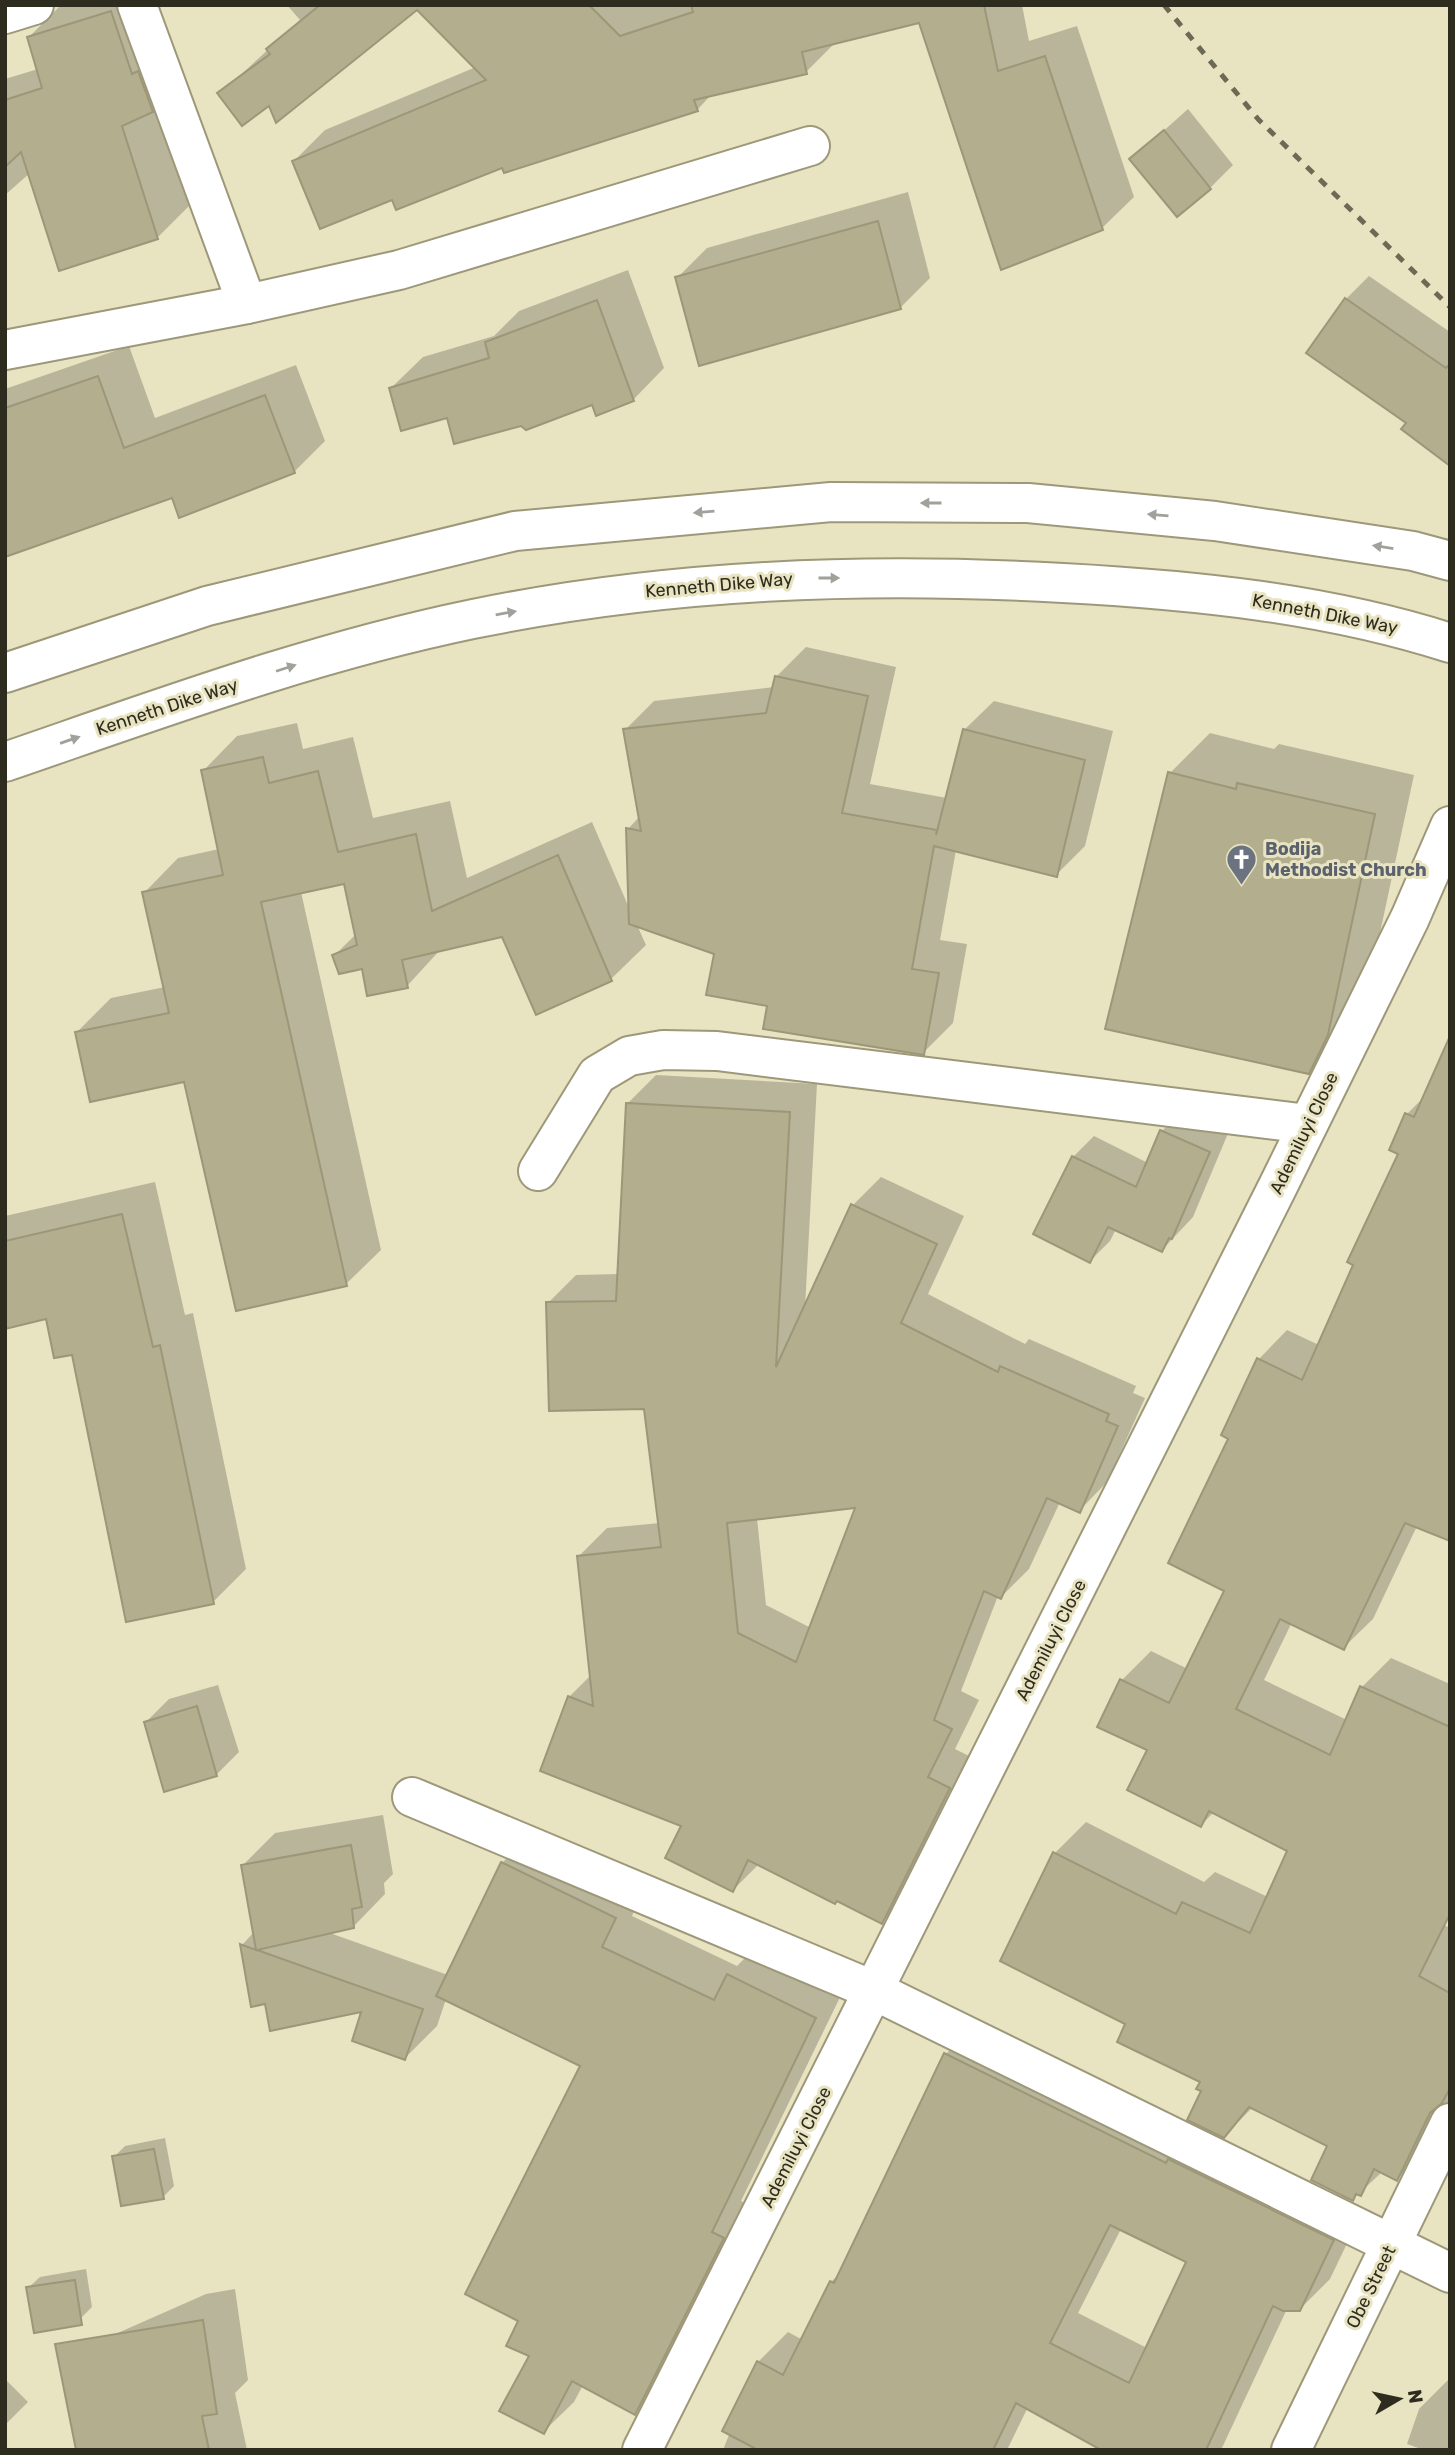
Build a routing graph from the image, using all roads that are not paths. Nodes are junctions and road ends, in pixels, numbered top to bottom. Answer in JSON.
{"nodes":[{"id":1,"x":34,"y":5,"type":"edge"},
{"id":2,"x":137,"y":5,"type":"edge"},
{"id":3,"x":5,"y":14,"type":"edge"},
{"id":4,"x":810,"y":146,"type":"dead end"},
{"id":5,"x":247,"y":303,"type":"junction"},
{"id":6,"x":5,"y":351,"type":"edge"},
{"id":7,"x":1450,"y":561,"type":"edge"},
{"id":8,"x":1450,"y":643,"type":"edge"},
{"id":9,"x":5,"y":673,"type":"edge"},
{"id":10,"x":5,"y":762,"type":"edge"},
{"id":11,"x":1450,"y":826,"type":"edge"},
{"id":12,"x":1308,"y":1124,"type":"junction"},
{"id":13,"x":538,"y":1171,"type":"dead end"},
{"id":14,"x":412,"y":1797,"type":"dead end"},
{"id":15,"x":875,"y":1991,"type":"junction"},
{"id":16,"x":1450,"y":2123,"type":"edge"},
{"id":17,"x":1392,"y":2245,"type":"junction"},
{"id":18,"x":1450,"y":2273,"type":"edge"},
{"id":19,"x":642,"y":2450,"type":"edge"},
{"id":20,"x":1291,"y":2450,"type":"edge"}],
"edges":[{"from":1,"to":3,"type":"main road"},
{"from":2,"to":5,"type":"main road"},
{"from":4,"to":5,"type":"main road"},
{"from":5,"to":6,"type":"main road"},
{"from":7,"to":9,"type":"main road","one_way":true},
{"from":10,"to":8,"type":"main road","name":"Kenneth Dike Way","one_way":true},
{"from":11,"to":12,"type":"main road","name":"Ademiluyi Close"},
{"from":12,"to":13,"type":"main road"},
{"from":12,"to":15,"type":"main road","name":"Ademiluyi Close"},
{"from":14,"to":15,"type":"main road"},
{"from":15,"to":17,"type":"main road"},
{"from":15,"to":19,"type":"main road","name":"Ademiluyi Close"},
{"from":16,"to":17,"type":"main road","name":"Obe Street"},
{"from":17,"to":18,"type":"main road"},
{"from":17,"to":20,"type":"main road","name":"Obe Street"}]}
